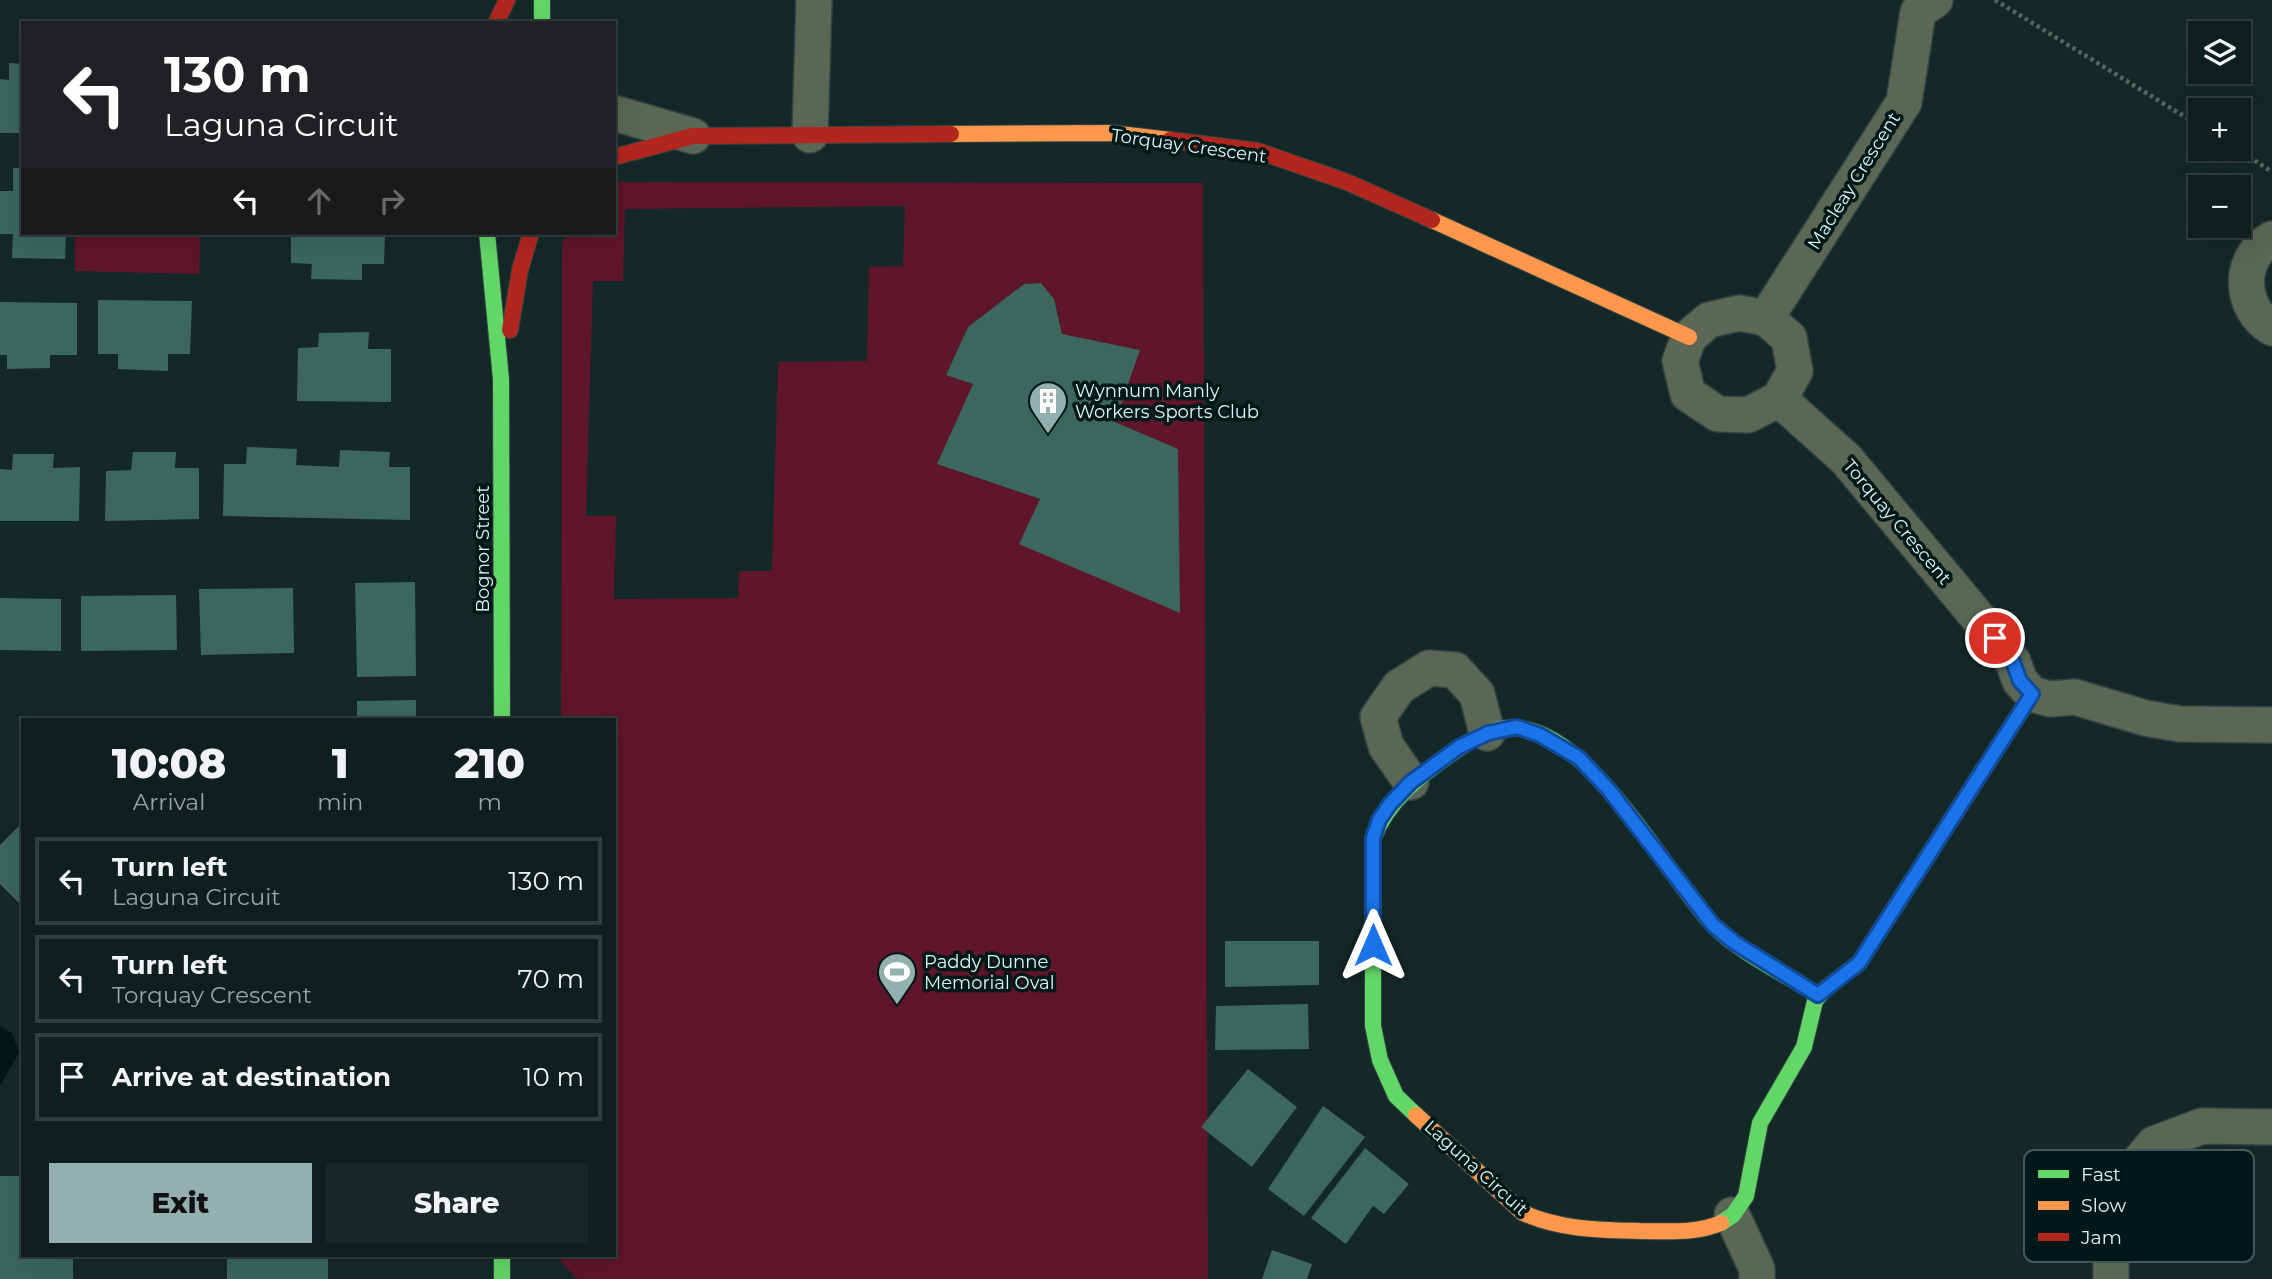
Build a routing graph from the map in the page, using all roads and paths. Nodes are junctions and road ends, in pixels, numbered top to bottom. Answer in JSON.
{"nodes":[{"id":1,"x":507,"y":0,"type":"edge"},
{"id":2,"x":542,"y":0,"type":"edge"},
{"id":3,"x":814,"y":0,"type":"edge"},
{"id":4,"x":1995,"y":0,"type":"edge"},
{"id":5,"x":1917,"y":4,"type":"edge"},
{"id":6,"x":497,"y":21,"type":"edge"},
{"id":7,"x":542,"y":21,"type":"edge"},
{"id":8,"x":616,"y":114,"type":"edge"},
{"id":9,"x":2188,"y":119,"type":"edge"},
{"id":10,"x":810,"y":135,"type":"junction"},
{"id":11,"x":693,"y":136,"type":"junction"},
{"id":12,"x":616,"y":157,"type":"edge"},
{"id":13,"x":2251,"y":158,"type":"edge"},
{"id":14,"x":2272,"y":172,"type":"edge"},
{"id":15,"x":488,"y":235,"type":"edge"},
{"id":16,"x":530,"y":235,"type":"edge"},
{"id":17,"x":2272,"y":239,"type":"edge"},
{"id":18,"x":1766,"y":318,"type":"junction"},
{"id":19,"x":2272,"y":328,"type":"edge"},
{"id":20,"x":1689,"y":337,"type":"junction"},
{"id":21,"x":501,"y":379,"type":"junction"},
{"id":22,"x":1779,"y":399,"type":"junction"},
{"id":23,"x":2032,"y":694,"type":"junction"},
{"id":24,"x":502,"y":718,"type":"edge"},
{"id":25,"x":2272,"y":724,"type":"edge"},
{"id":26,"x":1488,"y":733,"type":"junction"},
{"id":27,"x":1411,"y":782,"type":"junction"},
{"id":28,"x":1818,"y":995,"type":"junction"},
{"id":29,"x":2272,"y":1126,"type":"edge"},
{"id":30,"x":2149,"y":1150,"type":"edge"},
{"id":31,"x":1732,"y":1215,"type":"junction"},
{"id":32,"x":502,"y":1257,"type":"edge"},
{"id":33,"x":502,"y":1279,"type":"edge"},
{"id":34,"x":1757,"y":1279,"type":"edge"}],
"edges":[{"from":1,"to":6,"type":"street"},
{"from":2,"to":7,"type":"street"},
{"from":3,"to":10,"type":"street"},
{"from":4,"to":9,"type":"path"},
{"from":5,"to":18,"type":"street","name":"Macleay Crescent"},
{"from":8,"to":11,"type":"street","name":"Torquay Crescent"},
{"from":10,"to":11,"type":"street","name":"Torquay Crescent"},
{"from":10,"to":20,"type":"street","name":"Torquay Crescent"},
{"from":11,"to":12,"type":"street","name":"Torquay Crescent"},
{"from":13,"to":14,"type":"path"},
{"from":15,"to":21,"type":"street","name":"Bognor Street"},
{"from":16,"to":21,"type":"street","name":"Bognor Street"},
{"from":17,"to":19,"type":"street"},
{"from":18,"to":20,"type":"street"},
{"from":18,"to":22,"type":"street"},
{"from":20,"to":22,"type":"street"},
{"from":21,"to":24,"type":"street","name":"Bognor Street"},
{"from":22,"to":23,"type":"street","name":"Torquay Crescent"},
{"from":23,"to":25,"type":"street"},
{"from":23,"to":28,"type":"street"},
{"from":26,"to":27,"type":"street","name":"Laguna Circuit"},
{"from":26,"to":27,"type":"street"},
{"from":26,"to":28,"type":"street","name":"Laguna Circuit"},
{"from":27,"to":31,"type":"street","name":"Laguna Circuit"},
{"from":28,"to":31,"type":"street"},
{"from":29,"to":30,"type":"street"},
{"from":31,"to":34,"type":"street"},
{"from":32,"to":33,"type":"street"}]}
